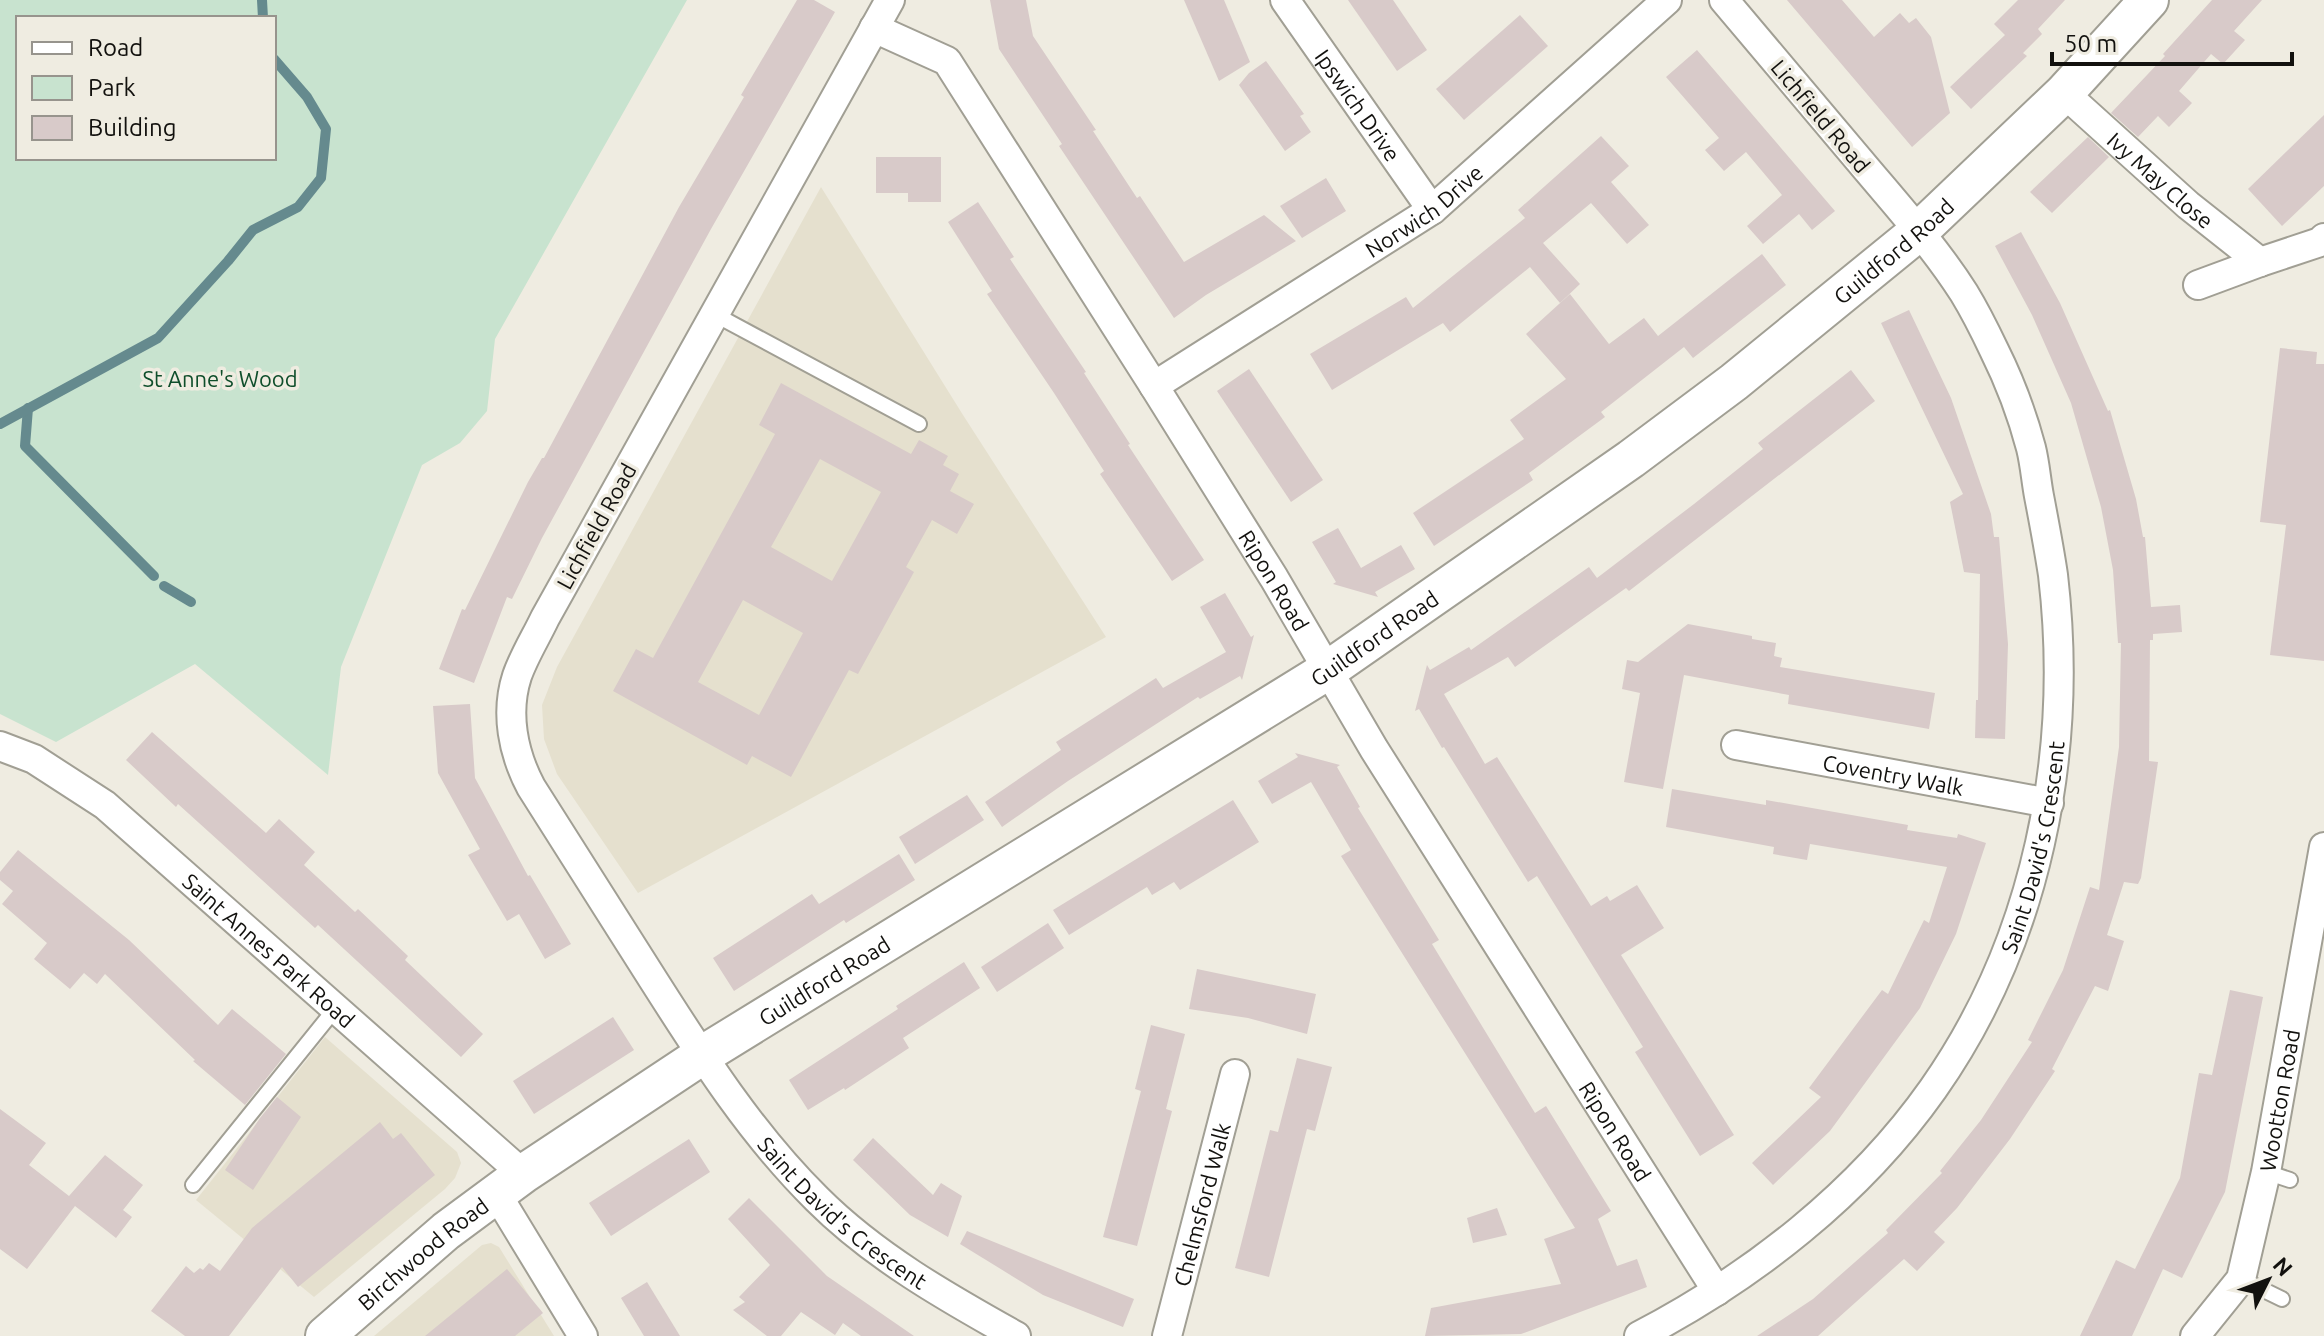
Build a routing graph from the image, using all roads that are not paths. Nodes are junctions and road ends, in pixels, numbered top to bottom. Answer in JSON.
{"nodes":[{"id":1,"x":890,"y":0,"type":"edge"},
{"id":2,"x":1285,"y":0,"type":"edge"},
{"id":3,"x":1667,"y":0,"type":"edge"},
{"id":4,"x":1724,"y":0,"type":"edge"},
{"id":5,"x":2149,"y":0,"type":"edge"},
{"id":6,"x":874,"y":28,"type":"junction"},
{"id":7,"x":2064,"y":93,"type":"junction"},
{"id":8,"x":1432,"y":210,"type":"junction"},
{"id":9,"x":1918,"y":232,"type":"junction"},
{"id":10,"x":2324,"y":238,"type":"edge"},
{"id":11,"x":2260,"y":262,"type":"junction"},
{"id":12,"x":2198,"y":285,"type":"dead end"},
{"id":13,"x":714,"y":314,"type":"junction"},
{"id":14,"x":1154,"y":386,"type":"junction"},
{"id":15,"x":919,"y":424,"type":"dead end"},
{"id":16,"x":1328,"y":670,"type":"junction"},
{"id":17,"x":1736,"y":745,"type":"dead end"},
{"id":18,"x":0,"y":746,"type":"edge"},
{"id":19,"x":2049,"y":803,"type":"junction"},
{"id":20,"x":2324,"y":847,"type":"edge"},
{"id":21,"x":335,"y":1009,"type":"junction"},
{"id":22,"x":701,"y":1056,"type":"junction"},
{"id":23,"x":1235,"y":1074,"type":"dead end"},
{"id":24,"x":509,"y":1184,"type":"junction"},
{"id":25,"x":193,"y":1185,"type":"dead end"},
{"id":26,"x":2241,"y":1279,"type":"junction"},
{"id":27,"x":1717,"y":1291,"type":"junction"},
{"id":28,"x":2282,"y":1299,"type":"dead end"},
{"id":29,"x":326,"y":1336,"type":"edge"},
{"id":30,"x":583,"y":1336,"type":"edge"},
{"id":31,"x":1016,"y":1336,"type":"edge"},
{"id":32,"x":1167,"y":1336,"type":"edge"},
{"id":33,"x":1639,"y":1336,"type":"edge"},
{"id":34,"x":2195,"y":1336,"type":"edge"}],
"edges":[{"from":1,"to":6,"type":"street","name":"Lichfield Road"},
{"from":2,"to":8,"type":"street","name":"Ipswich Drive"},
{"from":3,"to":8,"type":"street","name":"Norwich Drive"},
{"from":4,"to":9,"type":"street","name":"Lichfield Road"},
{"from":5,"to":7,"type":"street","name":"Guildford Road"},
{"from":6,"to":13,"type":"street","name":"Lichfield Road"},
{"from":6,"to":14,"type":"street","name":"Ripon Road"},
{"from":7,"to":9,"type":"street","name":"Guildford Road"},
{"from":7,"to":11,"type":"street","name":"Ivy May Close"},
{"from":8,"to":14,"type":"street","name":"Norwich Drive"},
{"from":9,"to":16,"type":"street","name":"Guildford Road"},
{"from":9,"to":19,"type":"street","name":"Saint David's Crescent"},
{"from":10,"to":11,"type":"street"},
{"from":11,"to":12,"type":"street"},
{"from":13,"to":15,"type":"lane"},
{"from":13,"to":22,"type":"street","name":"Lichfield Road"},
{"from":14,"to":16,"type":"street","name":"Ripon Road"},
{"from":16,"to":22,"type":"street","name":"Guildford Road"},
{"from":16,"to":27,"type":"street","name":"Ripon Road"},
{"from":17,"to":19,"type":"street","name":"Coventry Walk"},
{"from":18,"to":21,"type":"street","name":"Saint Annes Park Road"},
{"from":19,"to":27,"type":"street","name":"Saint David's Crescent"},
{"from":20,"to":26,"type":"street","name":"Wootton Road"},
{"from":21,"to":24,"type":"street","name":"Saint Annes Park Road"},
{"from":21,"to":25,"type":"lane"},
{"from":22,"to":24,"type":"street","name":"Guildford Road"},
{"from":22,"to":31,"type":"street","name":"Saint David's Crescent"},
{"from":23,"to":32,"type":"street","name":"Chelmsford Walk"},
{"from":24,"to":29,"type":"street","name":"Birchwood Road"},
{"from":24,"to":30,"type":"street","name":"Saint Annes Park Road"},
{"from":26,"to":28,"type":"lane"},
{"from":26,"to":34,"type":"street","name":"Wootton Road"},
{"from":27,"to":33,"type":"street","name":"Saint David's Crescent"}]}
